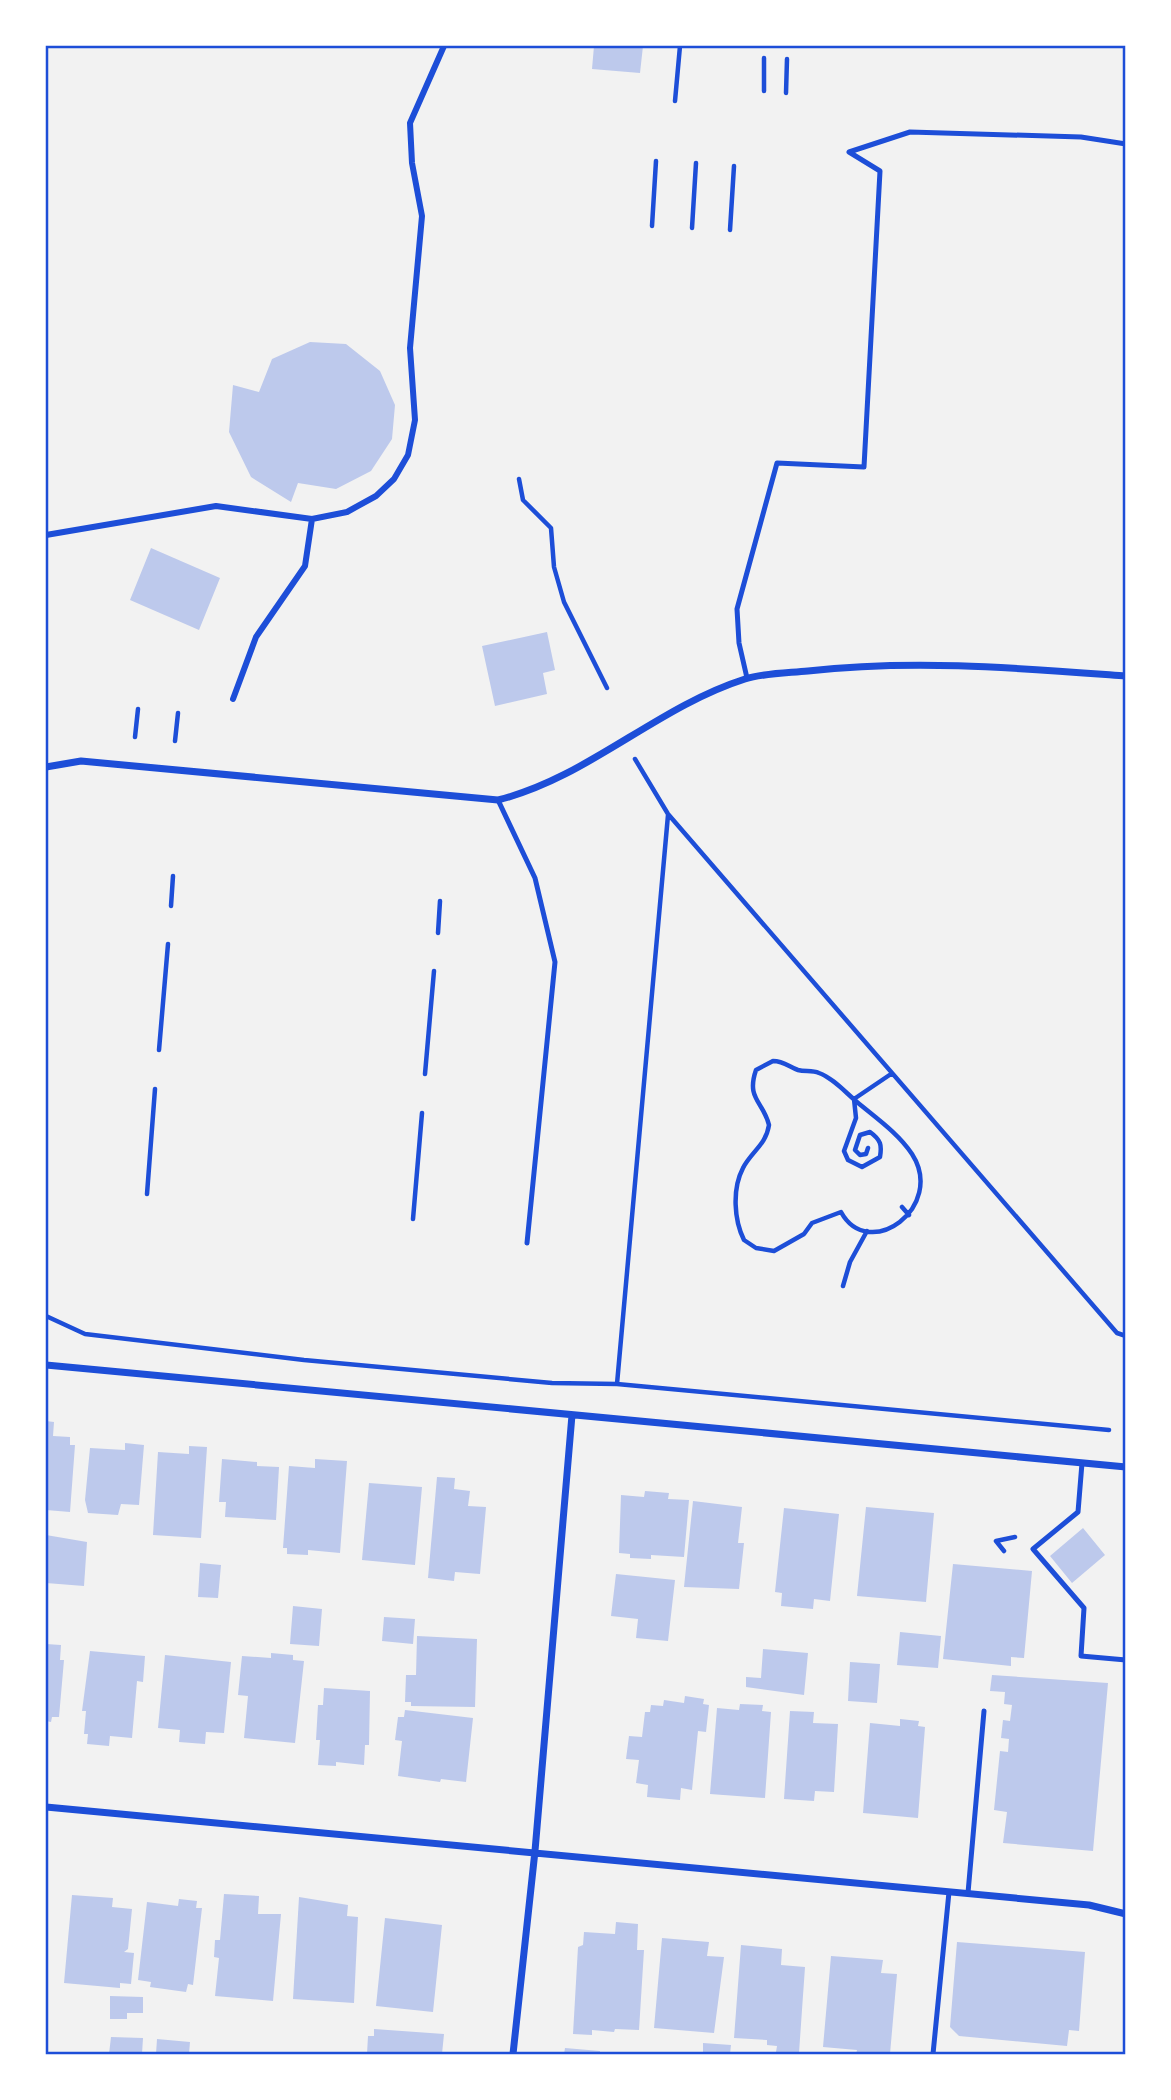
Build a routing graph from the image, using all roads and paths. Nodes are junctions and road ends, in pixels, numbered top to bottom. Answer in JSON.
{"nodes":[{"id":1,"x":444,"y":46,"type":"edge"},
{"id":2,"x":680,"y":46,"type":"edge"},
{"id":3,"x":764,"y":58,"type":"dead end"},
{"id":4,"x":787,"y":59,"type":"dead end"},
{"id":5,"x":764,"y":91,"type":"dead end"},
{"id":6,"x":786,"y":93,"type":"dead end"},
{"id":7,"x":675,"y":101,"type":"dead end"},
{"id":8,"x":1125,"y":144,"type":"edge"},
{"id":9,"x":656,"y":161,"type":"dead end"},
{"id":10,"x":696,"y":163,"type":"dead end"},
{"id":11,"x":734,"y":166,"type":"dead end"},
{"id":12,"x":652,"y":226,"type":"dead end"},
{"id":13,"x":692,"y":228,"type":"dead end"},
{"id":14,"x":730,"y":230,"type":"dead end"},
{"id":15,"x":519,"y":479,"type":"dead end"},
{"id":16,"x":312,"y":519,"type":"junction"},
{"id":17,"x":46,"y":535,"type":"edge"},
{"id":18,"x":1125,"y":676,"type":"edge"},
{"id":19,"x":747,"y":678,"type":"junction"},
{"id":20,"x":607,"y":688,"type":"dead end"},
{"id":21,"x":233,"y":699,"type":"dead end"},
{"id":22,"x":138,"y":709,"type":"dead end"},
{"id":23,"x":178,"y":713,"type":"dead end"},
{"id":24,"x":135,"y":737,"type":"dead end"},
{"id":25,"x":175,"y":741,"type":"dead end"},
{"id":26,"x":633,"y":755,"type":"dead end"},
{"id":27,"x":46,"y":767,"type":"edge"},
{"id":28,"x":498,"y":800,"type":"junction"},
{"id":29,"x":668,"y":814,"type":"junction"},
{"id":30,"x":173,"y":876,"type":"dead end"},
{"id":31,"x":440,"y":901,"type":"dead end"},
{"id":32,"x":171,"y":906,"type":"dead end"},
{"id":33,"x":438,"y":933,"type":"dead end"},
{"id":34,"x":168,"y":944,"type":"dead end"},
{"id":35,"x":434,"y":971,"type":"dead end"},
{"id":36,"x":159,"y":1050,"type":"dead end"},
{"id":37,"x":425,"y":1074,"type":"dead end"},
{"id":38,"x":891,"y":1074,"type":"junction"},
{"id":39,"x":155,"y":1089,"type":"dead end"},
{"id":40,"x":854,"y":1099,"type":"junction"},
{"id":41,"x":422,"y":1113,"type":"dead end"},
{"id":42,"x":868,"y":1148,"type":"dead end"},
{"id":43,"x":146,"y":1194,"type":"dead end"},
{"id":44,"x":902,"y":1207,"type":"dead end"},
{"id":45,"x":909,"y":1215,"type":"junction"},
{"id":46,"x":413,"y":1219,"type":"dead end"},
{"id":47,"x":867,"y":1231,"type":"junction"},
{"id":48,"x":527,"y":1243,"type":"dead end"},
{"id":49,"x":843,"y":1286,"type":"dead end"},
{"id":50,"x":46,"y":1316,"type":"edge"},
{"id":51,"x":1125,"y":1336,"type":"edge"},
{"id":52,"x":46,"y":1365,"type":"edge"},
{"id":53,"x":617,"y":1384,"type":"junction"},
{"id":54,"x":572,"y":1415,"type":"junction"},
{"id":55,"x":1109,"y":1430,"type":"dead end"},
{"id":56,"x":1082,"y":1463,"type":"junction"},
{"id":57,"x":1125,"y":1467,"type":"edge"},
{"id":58,"x":1019,"y":1536,"type":"dead end"},
{"id":59,"x":1004,"y":1551,"type":"dead end"},
{"id":60,"x":1125,"y":1660,"type":"edge"},
{"id":61,"x":984,"y":1712,"type":"dead end"},
{"id":62,"x":46,"y":1807,"type":"edge"},
{"id":63,"x":535,"y":1851,"type":"junction"},
{"id":64,"x":949,"y":1892,"type":"junction"},
{"id":65,"x":968,"y":1893,"type":"junction"},
{"id":66,"x":1125,"y":1914,"type":"edge"},
{"id":67,"x":513,"y":2054,"type":"edge"},
{"id":68,"x":933,"y":2054,"type":"edge"}],
"edges":[{"from":1,"to":16,"type":"street"},
{"from":2,"to":7,"type":"path"},
{"from":3,"to":5,"type":"path"},
{"from":4,"to":6,"type":"path"},
{"from":8,"to":19,"type":"lane"},
{"from":9,"to":12,"type":"path"},
{"from":10,"to":13,"type":"path"},
{"from":11,"to":14,"type":"path"},
{"from":15,"to":20,"type":"path"},
{"from":16,"to":17,"type":"street"},
{"from":16,"to":21,"type":"street"},
{"from":18,"to":19,"type":"street"},
{"from":19,"to":28,"type":"street"},
{"from":22,"to":24,"type":"path"},
{"from":23,"to":25,"type":"path"},
{"from":26,"to":29,"type":"path"},
{"from":27,"to":28,"type":"street"},
{"from":28,"to":48,"type":"lane"},
{"from":29,"to":38,"type":"path"},
{"from":29,"to":53,"type":"path"},
{"from":30,"to":32,"type":"path"},
{"from":31,"to":33,"type":"path"},
{"from":34,"to":36,"type":"path"},
{"from":35,"to":37,"type":"path"},
{"from":38,"to":40,"type":"path"},
{"from":38,"to":51,"type":"path"},
{"from":39,"to":43,"type":"path"},
{"from":40,"to":42,"type":"path"},
{"from":40,"to":45,"type":"path"},
{"from":40,"to":47,"type":"path"},
{"from":41,"to":46,"type":"path"},
{"from":44,"to":45,"type":"path"},
{"from":45,"to":47,"type":"path"},
{"from":47,"to":49,"type":"path"},
{"from":50,"to":53,"type":"path"},
{"from":52,"to":54,"type":"street"},
{"from":53,"to":55,"type":"path"},
{"from":54,"to":56,"type":"street"},
{"from":54,"to":63,"type":"street"},
{"from":56,"to":57,"type":"street"},
{"from":56,"to":60,"type":"lane"},
{"from":58,"to":59,"type":"path"},
{"from":61,"to":65,"type":"lane"},
{"from":62,"to":63,"type":"street"},
{"from":63,"to":64,"type":"street"},
{"from":63,"to":67,"type":"street"},
{"from":64,"to":65,"type":"street"},
{"from":64,"to":68,"type":"lane"},
{"from":65,"to":66,"type":"street"}]}
